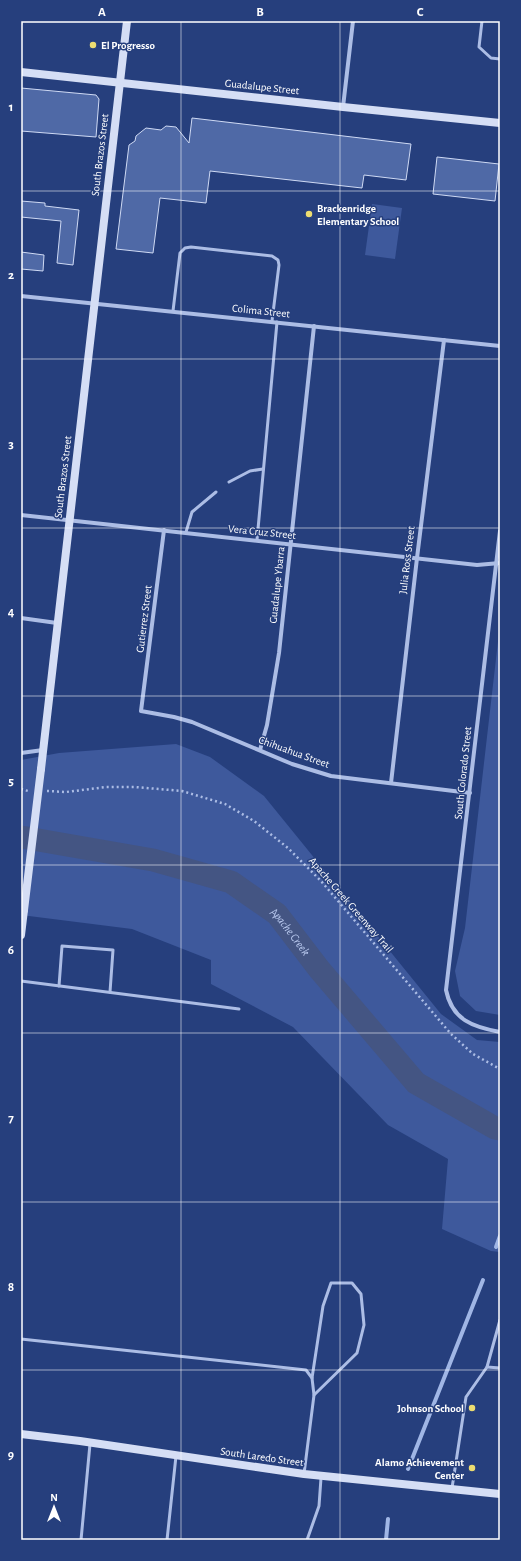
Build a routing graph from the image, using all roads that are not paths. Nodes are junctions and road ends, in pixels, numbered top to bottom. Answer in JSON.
{"nodes":[{"id":1,"x":127,"y":21,"type":"edge"},
{"id":2,"x":353,"y":21,"type":"edge"},
{"id":3,"x":482,"y":21,"type":"edge"},
{"id":4,"x":500,"y":59,"type":"edge"},
{"id":5,"x":21,"y":72,"type":"edge"},
{"id":6,"x":120,"y":82,"type":"junction"},
{"id":7,"x":343,"y":108,"type":"junction"},
{"id":8,"x":500,"y":123,"type":"edge"},
{"id":9,"x":21,"y":296,"type":"edge"},
{"id":10,"x":94,"y":303,"type":"junction"},
{"id":11,"x":173,"y":311,"type":"junction"},
{"id":12,"x":274,"y":322,"type":"junction"},
{"id":13,"x":314,"y":326,"type":"junction"},
{"id":14,"x":444,"y":340,"type":"junction"},
{"id":15,"x":500,"y":346,"type":"edge"},
{"id":16,"x":263,"y":469,"type":"junction"},
{"id":17,"x":229,"y":482,"type":"dead end"},
{"id":18,"x":216,"y":492,"type":"dead end"},
{"id":19,"x":21,"y":515,"type":"edge"},
{"id":20,"x":69,"y":521,"type":"junction"},
{"id":21,"x":164,"y":530,"type":"junction"},
{"id":22,"x":500,"y":531,"type":"edge"},
{"id":23,"x":186,"y":532,"type":"junction"},
{"id":24,"x":257,"y":540,"type":"junction"},
{"id":25,"x":291,"y":544,"type":"junction"},
{"id":26,"x":417,"y":558,"type":"junction"},
{"id":27,"x":498,"y":563,"type":"edge"},
{"id":28,"x":21,"y":618,"type":"edge"},
{"id":29,"x":57,"y":623,"type":"junction"},
{"id":30,"x":141,"y":711,"type":"joint"},
{"id":31,"x":43,"y":750,"type":"junction"},
{"id":32,"x":260,"y":750,"type":"junction"},
{"id":33,"x":21,"y":754,"type":"edge"},
{"id":34,"x":391,"y":783,"type":"junction"},
{"id":35,"x":470,"y":792,"type":"junction"},
{"id":36,"x":21,"y":935,"type":"edge"},
{"id":37,"x":21,"y":981,"type":"edge"},
{"id":38,"x":59,"y":986,"type":"junction"},
{"id":39,"x":110,"y":992,"type":"junction"},
{"id":40,"x":239,"y":1009,"type":"dead end"},
{"id":41,"x":500,"y":1032,"type":"edge"},
{"id":42,"x":500,"y":1320,"type":"edge"},
{"id":43,"x":21,"y":1339,"type":"edge"},
{"id":44,"x":487,"y":1366,"type":"junction"},
{"id":45,"x":500,"y":1368,"type":"edge"},
{"id":46,"x":312,"y":1378,"type":"junction"},
{"id":47,"x":314,"y":1395,"type":"junction"},
{"id":48,"x":21,"y":1434,"type":"edge"},
{"id":49,"x":90,"y":1442,"type":"junction"},
{"id":50,"x":176,"y":1456,"type":"junction"},
{"id":51,"x":304,"y":1474,"type":"junction"},
{"id":52,"x":321,"y":1476,"type":"junction"},
{"id":53,"x":452,"y":1489,"type":"junction"},
{"id":54,"x":500,"y":1494,"type":"edge"},
{"id":55,"x":81,"y":1540,"type":"edge"},
{"id":56,"x":167,"y":1540,"type":"edge"},
{"id":57,"x":307,"y":1540,"type":"edge"}],
"edges":[{"from":1,"to":6,"type":"main road","name":"South Brazos Street"},
{"from":2,"to":7,"type":"street"},
{"from":3,"to":4,"type":"lane"},
{"from":5,"to":6,"type":"main road","name":"Guadalupe Street"},
{"from":6,"to":7,"type":"main road","name":"Guadalupe Street"},
{"from":6,"to":10,"type":"main road","name":"South Brazos Street"},
{"from":7,"to":8,"type":"main road","name":"Guadalupe Street"},
{"from":9,"to":10,"type":"street","name":"Colima Street"},
{"from":10,"to":11,"type":"street","name":"Colima Street"},
{"from":10,"to":20,"type":"main road","name":"South Brazos Street"},
{"from":11,"to":12,"type":"street","name":"Colima Street"},
{"from":11,"to":12,"type":"lane"},
{"from":12,"to":13,"type":"street","name":"Colima Street"},
{"from":12,"to":16,"type":"lane"},
{"from":13,"to":14,"type":"street","name":"Colima Street"},
{"from":13,"to":25,"type":"street","name":"Guadalupe Ybarra"},
{"from":14,"to":15,"type":"street","name":"Colima Street"},
{"from":14,"to":26,"type":"street","name":"Julia Ross Street"},
{"from":16,"to":17,"type":"lane"},
{"from":16,"to":24,"type":"lane"},
{"from":18,"to":23,"type":"lane"},
{"from":19,"to":20,"type":"street","name":"Vera Cruz Street"},
{"from":20,"to":21,"type":"street","name":"Vera Cruz Street"},
{"from":20,"to":29,"type":"main road","name":"South Brazos Street"},
{"from":21,"to":23,"type":"street","name":"Vera Cruz Street"},
{"from":21,"to":30,"type":"street","name":"Gutierrez Street"},
{"from":22,"to":27,"type":"street","name":"South Colorado Street"},
{"from":23,"to":24,"type":"street","name":"Vera Cruz Street"},
{"from":24,"to":25,"type":"street","name":"Vera Cruz Street"},
{"from":25,"to":26,"type":"street","name":"Vera Cruz Street"},
{"from":25,"to":32,"type":"street","name":"Guadalupe Ybarra"},
{"from":26,"to":27,"type":"street","name":"Vera Cruz Street"},
{"from":26,"to":34,"type":"street","name":"Julia Ross Street"},
{"from":27,"to":35,"type":"street","name":"South Colorado Street"},
{"from":28,"to":29,"type":"street"},
{"from":29,"to":31,"type":"main road","name":"South Brazos Street"},
{"from":30,"to":32,"type":"street","name":"Chihuahua Street"},
{"from":31,"to":33,"type":"street"},
{"from":31,"to":36,"type":"main road","name":"South Brazos Street","bridge":true},
{"from":32,"to":34,"type":"street","name":"Chihuahua Street"},
{"from":34,"to":35,"type":"street","name":"Chihuahua Street"},
{"from":35,"to":41,"type":"street","name":"South Colorado Street"},
{"from":37,"to":38,"type":"lane"},
{"from":38,"to":39,"type":"lane"},
{"from":38,"to":39,"type":"lane"},
{"from":39,"to":40,"type":"lane"},
{"from":42,"to":44,"type":"lane"},
{"from":43,"to":46,"type":"lane"},
{"from":44,"to":45,"type":"lane"},
{"from":44,"to":53,"type":"lane"},
{"from":46,"to":47,"type":"lane"},
{"from":46,"to":47,"type":"lane"},
{"from":47,"to":51,"type":"lane"},
{"from":48,"to":49,"type":"main road","name":"South Laredo Street"},
{"from":49,"to":50,"type":"main road","name":"South Laredo Street"},
{"from":49,"to":55,"type":"lane"},
{"from":50,"to":51,"type":"main road","name":"South Laredo Street"},
{"from":50,"to":56,"type":"lane"},
{"from":51,"to":52,"type":"main road","name":"South Laredo Street"},
{"from":52,"to":53,"type":"main road","name":"South Laredo Street"},
{"from":52,"to":57,"type":"lane"},
{"from":53,"to":54,"type":"main road","name":"South Laredo Street"}]}
